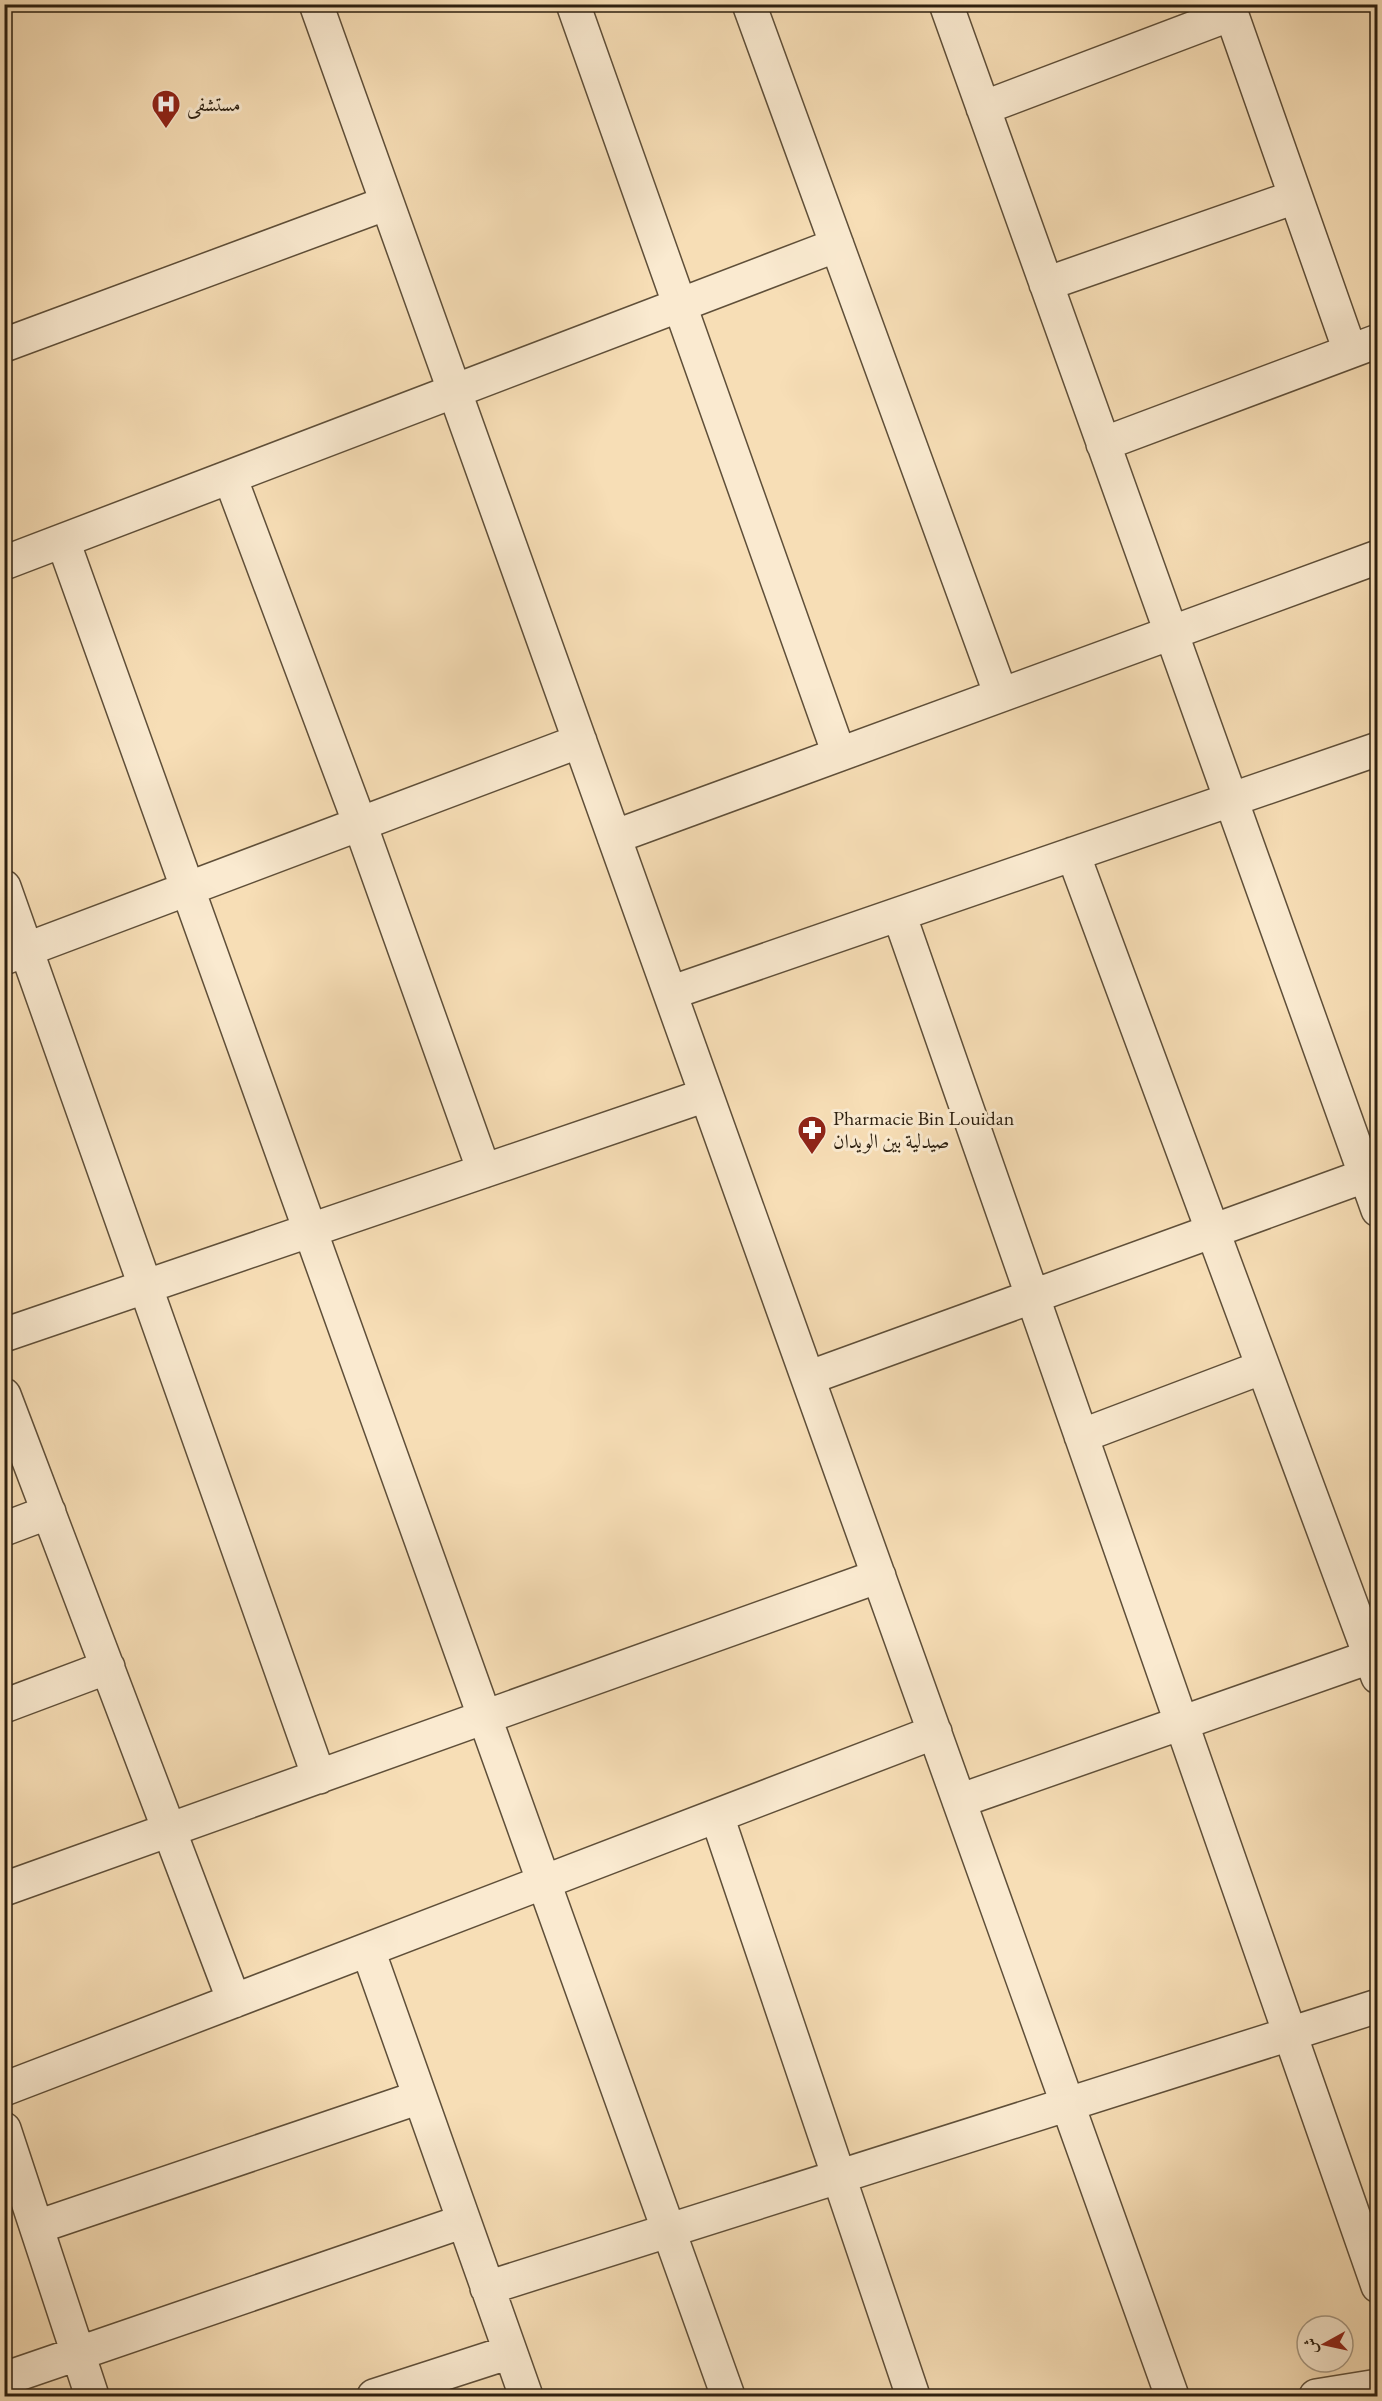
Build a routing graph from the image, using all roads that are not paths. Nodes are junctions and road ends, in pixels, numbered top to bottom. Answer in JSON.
{"nodes":[{"id":1,"x":316,"y":4,"type":"edge"},
{"id":2,"x":573,"y":4,"type":"edge"},
{"id":3,"x":749,"y":4,"type":"edge"},
{"id":4,"x":946,"y":4,"type":"edge"},
{"id":5,"x":1230,"y":9,"type":"edge"},
{"id":6,"x":983,"y":108,"type":"junction"},
{"id":7,"x":1295,"y":196,"type":"junction"},
{"id":8,"x":387,"y":203,"type":"junction"},
{"id":9,"x":837,"y":245,"type":"junction"},
{"id":10,"x":1046,"y":284,"type":"junction"},
{"id":11,"x":680,"y":305,"type":"junction"},
{"id":12,"x":4,"y":345,"type":"edge"},
{"id":13,"x":1364,"y":346,"type":"edge"},
{"id":14,"x":454,"y":391,"type":"junction"},
{"id":15,"x":1103,"y":444,"type":"junction"},
{"id":16,"x":230,"y":477,"type":"junction"},
{"id":17,"x":63,"y":541,"type":"junction"},
{"id":18,"x":1377,"y":557,"type":"edge"},
{"id":19,"x":4,"y":563,"type":"edge"},
{"id":20,"x":1171,"y":633,"type":"junction"},
{"id":21,"x":1001,"y":695,"type":"junction"},
{"id":22,"x":580,"y":741,"type":"junction"},
{"id":23,"x":1377,"y":749,"type":"edge"},
{"id":24,"x":839,"y":754,"type":"junction"},
{"id":25,"x":1231,"y":800,"type":"junction"},
{"id":26,"x":360,"y":824,"type":"junction"},
{"id":27,"x":614,"y":837,"type":"junction"},
{"id":28,"x":1073,"y":854,"type":"junction"},
{"id":29,"x":4,"y":887,"type":"edge"},
{"id":30,"x":189,"y":889,"type":"junction"},
{"id":31,"x":899,"y":914,"type":"junction"},
{"id":32,"x":16,"y":954,"type":"edge"},
{"id":33,"x":670,"y":993,"type":"junction"},
{"id":34,"x":706,"y":1095,"type":"junction"},
{"id":35,"x":484,"y":1171,"type":"junction"},
{"id":36,"x":1371,"y":1173,"type":"edge"},
{"id":37,"x":1377,"y":1210,"type":"edge"},
{"id":38,"x":311,"y":1230,"type":"junction"},
{"id":39,"x":1213,"y":1231,"type":"junction"},
{"id":40,"x":146,"y":1286,"type":"junction"},
{"id":41,"x":1033,"y":1297,"type":"junction"},
{"id":42,"x":4,"y":1335,"type":"edge"},
{"id":43,"x":1263,"y":1367,"type":"junction"},
{"id":44,"x":808,"y":1378,"type":"junction"},
{"id":45,"x":4,"y":1395,"type":"edge"},
{"id":46,"x":1081,"y":1436,"type":"junction"},
{"id":47,"x":49,"y":1512,"type":"junction"},
{"id":48,"x":4,"y":1529,"type":"edge"},
{"id":49,"x":879,"y":1576,"type":"junction"},
{"id":50,"x":1375,"y":1663,"type":"edge"},
{"id":51,"x":108,"y":1667,"type":"junction"},
{"id":52,"x":4,"y":1706,"type":"edge"},
{"id":53,"x":485,"y":1717,"type":"junction"},
{"id":54,"x":1181,"y":1722,"type":"junction"},
{"id":55,"x":935,"y":1732,"type":"junction"},
{"id":56,"x":319,"y":1777,"type":"junction"},
{"id":57,"x":959,"y":1801,"type":"junction"},
{"id":58,"x":717,"y":1816,"type":"junction"},
{"id":59,"x":170,"y":1830,"type":"junction"},
{"id":60,"x":544,"y":1882,"type":"junction"},
{"id":61,"x":4,"y":1889,"type":"edge"},
{"id":62,"x":368,"y":1950,"type":"junction"},
{"id":63,"x":234,"y":2001,"type":"junction"},
{"id":64,"x":1377,"y":2006,"type":"edge"},
{"id":65,"x":1289,"y":2034,"type":"junction"},
{"id":66,"x":4,"y":2089,"type":"edge"},
{"id":67,"x":420,"y":2097,"type":"junction"},
{"id":68,"x":1068,"y":2104,"type":"junction"},
{"id":69,"x":4,"y":2129,"type":"edge"},
{"id":70,"x":839,"y":2176,"type":"junction"},
{"id":71,"x":464,"y":2221,"type":"junction"},
{"id":72,"x":37,"y":2227,"type":"junction"},
{"id":73,"x":669,"y":2230,"type":"junction"},
{"id":74,"x":1377,"y":2286,"type":"edge"},
{"id":75,"x":487,"y":2288,"type":"junction"},
{"id":76,"x":510,"y":2352,"type":"junction"},
{"id":77,"x":78,"y":2354,"type":"junction"},
{"id":78,"x":4,"y":2379,"type":"edge"},
{"id":79,"x":1377,"y":2386,"type":"edge"},
{"id":80,"x":92,"y":2397,"type":"edge"},
{"id":81,"x":374,"y":2397,"type":"edge"},
{"id":82,"x":526,"y":2397,"type":"edge"},
{"id":83,"x":728,"y":2397,"type":"edge"},
{"id":84,"x":913,"y":2397,"type":"edge"},
{"id":85,"x":1172,"y":2397,"type":"edge"},
{"id":86,"x":1316,"y":2397,"type":"edge"}],
"edges":[{"from":1,"to":8,"type":"street"},
{"from":2,"to":11,"type":"street"},
{"from":3,"to":9,"type":"street"},
{"from":4,"to":6,"type":"street"},
{"from":5,"to":6,"type":"street"},
{"from":5,"to":7,"type":"street"},
{"from":6,"to":10,"type":"street"},
{"from":7,"to":10,"type":"street"},
{"from":7,"to":13,"type":"street"},
{"from":8,"to":12,"type":"street"},
{"from":8,"to":14,"type":"street"},
{"from":9,"to":11,"type":"street"},
{"from":9,"to":21,"type":"street"},
{"from":10,"to":15,"type":"street"},
{"from":11,"to":14,"type":"street"},
{"from":11,"to":24,"type":"street"},
{"from":13,"to":15,"type":"street"},
{"from":14,"to":16,"type":"street"},
{"from":14,"to":22,"type":"street"},
{"from":15,"to":20,"type":"street"},
{"from":16,"to":17,"type":"street"},
{"from":16,"to":26,"type":"street"},
{"from":17,"to":19,"type":"street"},
{"from":17,"to":30,"type":"street"},
{"from":18,"to":20,"type":"street"},
{"from":20,"to":21,"type":"street"},
{"from":20,"to":25,"type":"street"},
{"from":21,"to":24,"type":"street"},
{"from":22,"to":26,"type":"street"},
{"from":22,"to":27,"type":"street"},
{"from":23,"to":25,"type":"street"},
{"from":24,"to":27,"type":"street"},
{"from":25,"to":28,"type":"street"},
{"from":25,"to":36,"type":"street"},
{"from":26,"to":30,"type":"street"},
{"from":26,"to":35,"type":"street"},
{"from":27,"to":33,"type":"street"},
{"from":28,"to":31,"type":"street"},
{"from":28,"to":39,"type":"street"},
{"from":29,"to":32,"type":"street"},
{"from":30,"to":32,"type":"street"},
{"from":30,"to":38,"type":"street"},
{"from":31,"to":33,"type":"street"},
{"from":31,"to":41,"type":"street"},
{"from":32,"to":40,"type":"street"},
{"from":33,"to":34,"type":"street"},
{"from":34,"to":35,"type":"street"},
{"from":34,"to":44,"type":"street"},
{"from":35,"to":38,"type":"street"},
{"from":36,"to":37,"type":"street"},
{"from":36,"to":39,"type":"street"},
{"from":38,"to":40,"type":"street"},
{"from":38,"to":53,"type":"street"},
{"from":39,"to":41,"type":"street"},
{"from":39,"to":43,"type":"street"},
{"from":40,"to":42,"type":"street"},
{"from":40,"to":56,"type":"street"},
{"from":41,"to":44,"type":"street"},
{"from":41,"to":46,"type":"street"},
{"from":43,"to":46,"type":"street"},
{"from":43,"to":50,"type":"street"},
{"from":44,"to":49,"type":"street"},
{"from":45,"to":47,"type":"street"},
{"from":46,"to":54,"type":"street"},
{"from":47,"to":48,"type":"street"},
{"from":47,"to":51,"type":"street"},
{"from":49,"to":53,"type":"street"},
{"from":49,"to":55,"type":"street"},
{"from":50,"to":54,"type":"street"},
{"from":51,"to":52,"type":"street"},
{"from":51,"to":59,"type":"street"},
{"from":53,"to":56,"type":"street"},
{"from":53,"to":60,"type":"street"},
{"from":54,"to":57,"type":"street"},
{"from":54,"to":65,"type":"street"},
{"from":55,"to":57,"type":"street"},
{"from":55,"to":58,"type":"street"},
{"from":56,"to":59,"type":"street"},
{"from":57,"to":68,"type":"street"},
{"from":58,"to":60,"type":"street"},
{"from":58,"to":70,"type":"street"},
{"from":59,"to":61,"type":"street"},
{"from":59,"to":63,"type":"street"},
{"from":60,"to":62,"type":"street"},
{"from":60,"to":73,"type":"street"},
{"from":62,"to":63,"type":"street"},
{"from":62,"to":67,"type":"street"},
{"from":63,"to":66,"type":"street"},
{"from":64,"to":65,"type":"street"},
{"from":65,"to":68,"type":"street"},
{"from":65,"to":74,"type":"street"},
{"from":67,"to":71,"type":"street"},
{"from":67,"to":72,"type":"street"},
{"from":68,"to":70,"type":"street"},
{"from":68,"to":85,"type":"street"},
{"from":69,"to":72,"type":"street"},
{"from":70,"to":73,"type":"street"},
{"from":70,"to":84,"type":"street"},
{"from":71,"to":75,"type":"street"},
{"from":71,"to":77,"type":"street"},
{"from":72,"to":77,"type":"street"},
{"from":73,"to":75,"type":"street"},
{"from":73,"to":83,"type":"street"},
{"from":75,"to":76,"type":"street"},
{"from":76,"to":81,"type":"street"},
{"from":76,"to":82,"type":"street"},
{"from":77,"to":78,"type":"street"},
{"from":77,"to":80,"type":"street"},
{"from":79,"to":86,"type":"street"}]}
